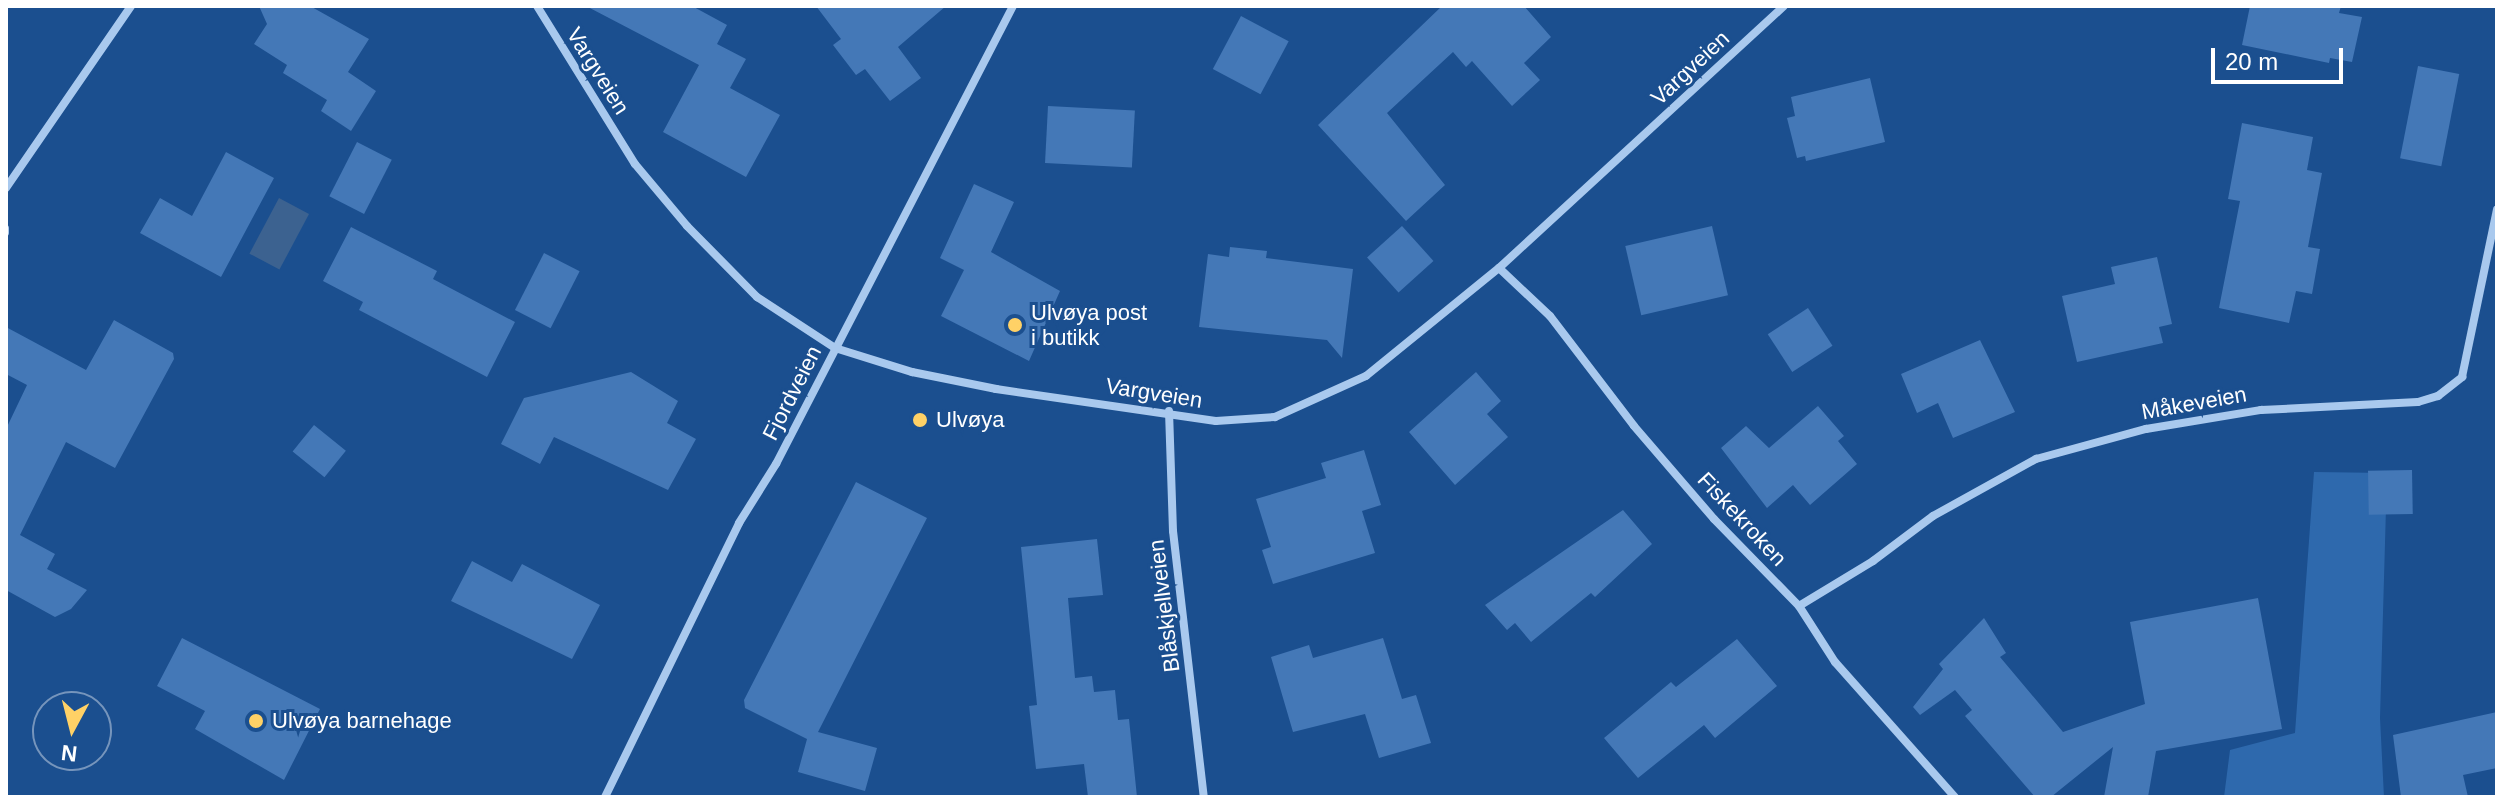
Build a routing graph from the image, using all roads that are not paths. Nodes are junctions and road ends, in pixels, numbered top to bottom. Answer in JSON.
{"nodes":[{"id":1,"x":131,"y":6,"type":"edge"},
{"id":2,"x":537,"y":6,"type":"edge"},
{"id":3,"x":1013,"y":6,"type":"edge"},
{"id":4,"x":1784,"y":6,"type":"edge"},
{"id":5,"x":6,"y":188,"type":"edge"},
{"id":6,"x":2497,"y":210,"type":"edge"},
{"id":7,"x":1499,"y":268,"type":"junction"},
{"id":8,"x":835,"y":348,"type":"junction"},
{"id":9,"x":1169,"y":411,"type":"junction"},
{"id":10,"x":1799,"y":606,"type":"junction"},
{"id":11,"x":605,"y":797,"type":"edge"},
{"id":12,"x":1204,"y":797,"type":"edge"},
{"id":13,"x":1955,"y":797,"type":"edge"}],
"edges":[{"from":1,"to":5,"type":"street"},
{"from":2,"to":8,"type":"street","name":"Vargveien"},
{"from":3,"to":8,"type":"street","name":"Fjordveien"},
{"from":4,"to":7,"type":"street","name":"Vargveien"},
{"from":6,"to":10,"type":"street","name":"Måkeveien"},
{"from":7,"to":9,"type":"street","name":"Vargveien"},
{"from":7,"to":10,"type":"street","name":"Fiskekroken"},
{"from":8,"to":9,"type":"street","name":"Vargveien"},
{"from":8,"to":11,"type":"street","name":"Fjordveien"},
{"from":9,"to":12,"type":"street","name":"Blåskjellveien"},
{"from":10,"to":13,"type":"street","name":"Fiskekroken"}]}
